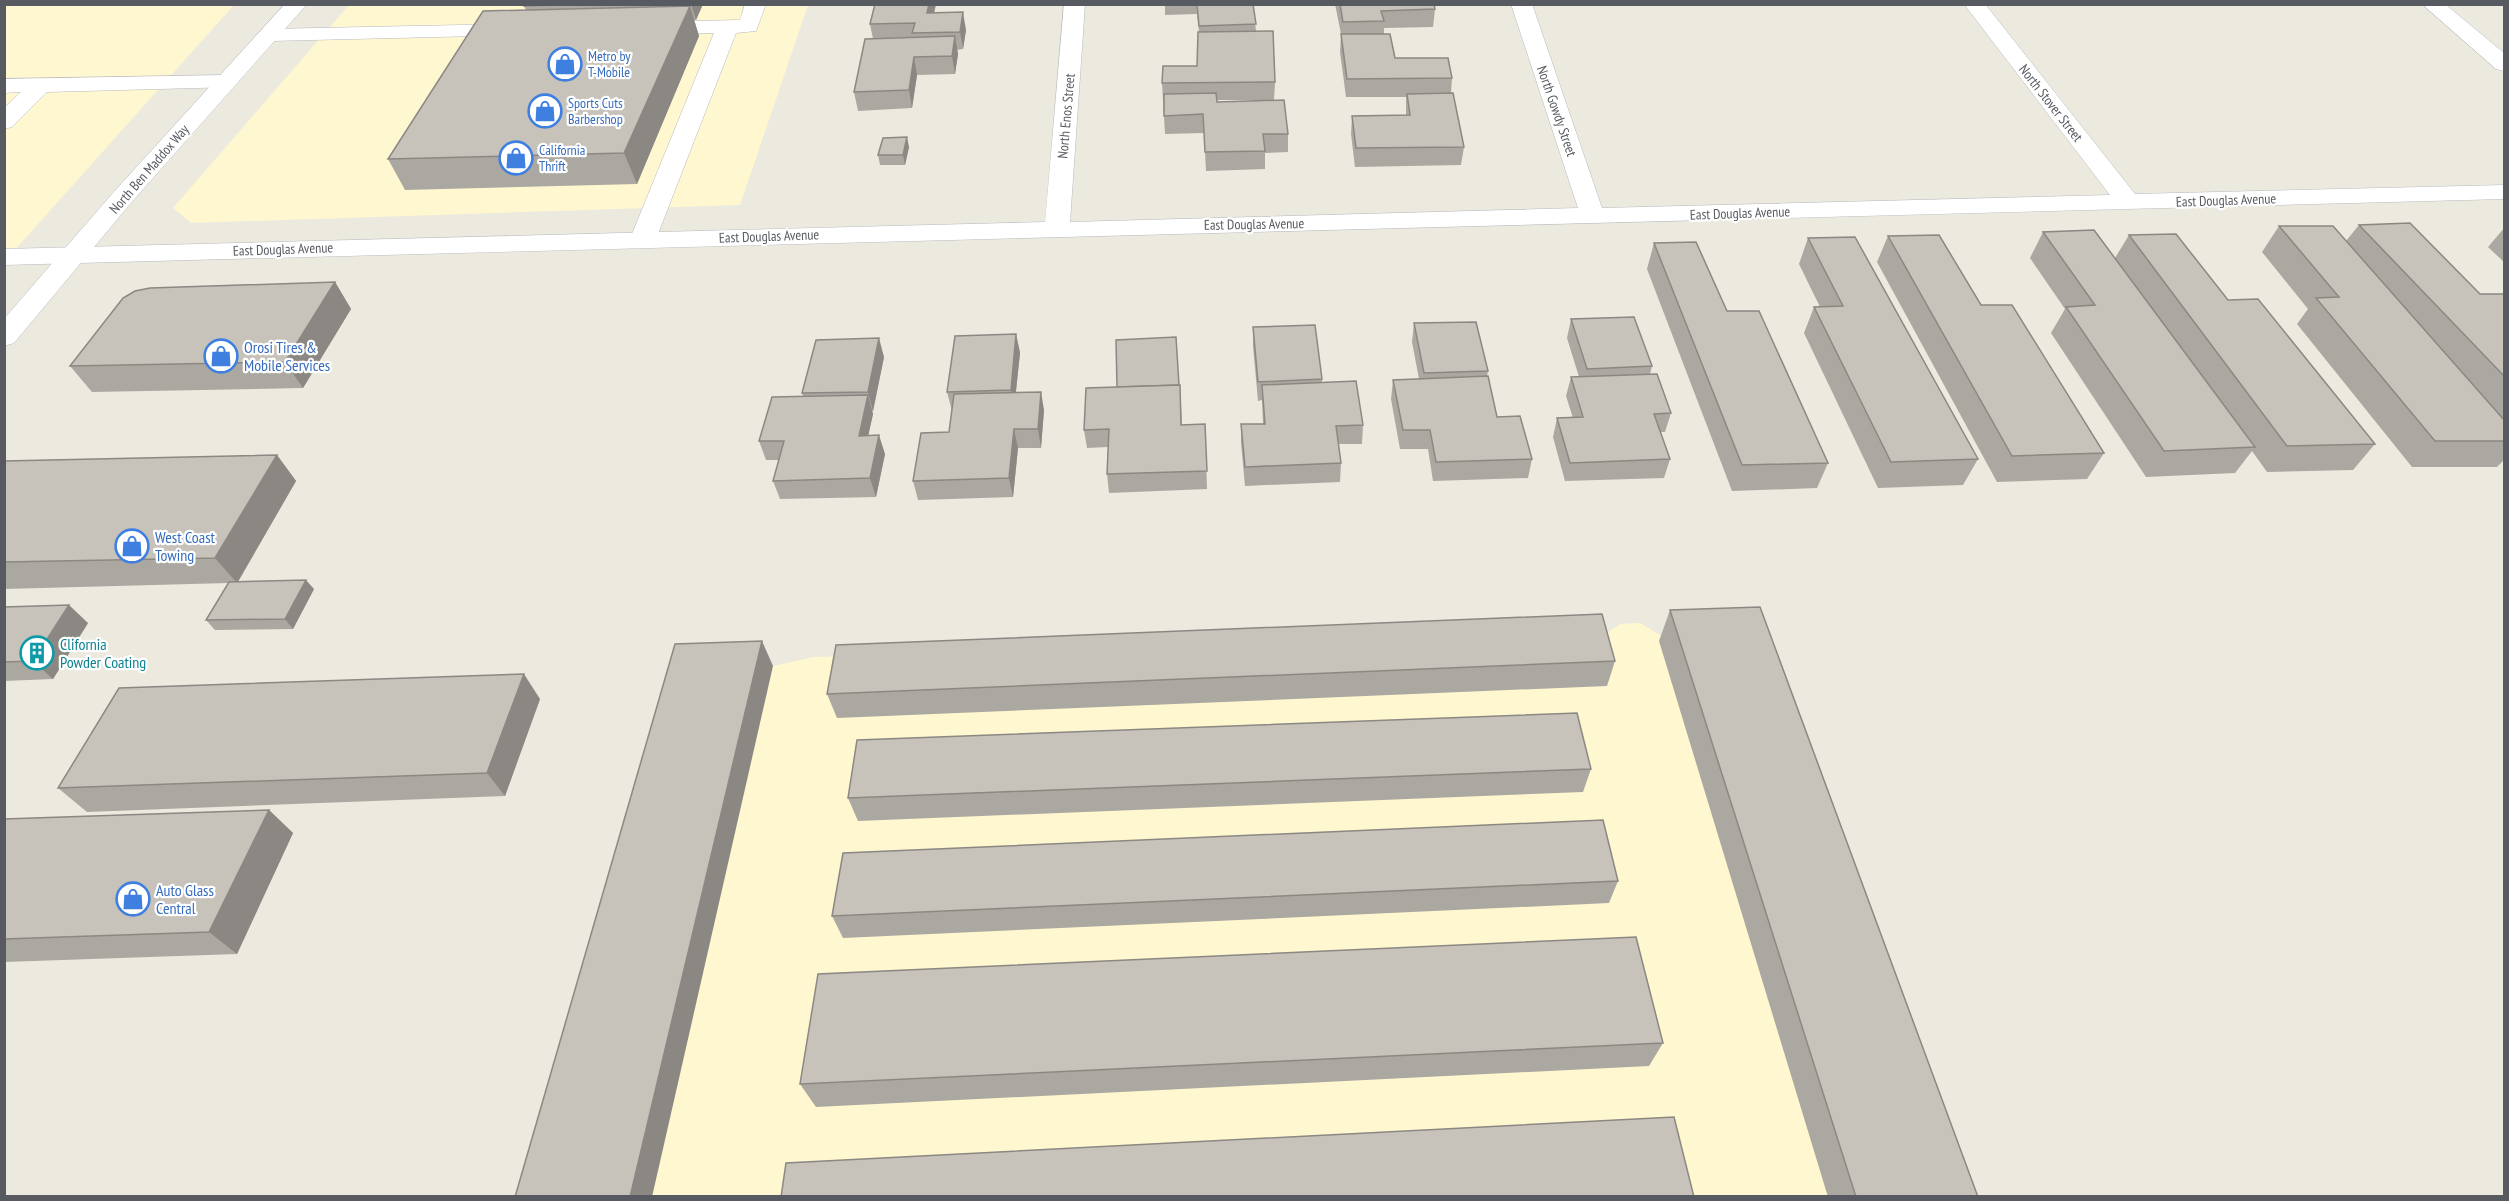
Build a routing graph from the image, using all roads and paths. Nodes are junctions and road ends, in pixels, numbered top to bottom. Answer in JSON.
{"nodes":[{"id":1,"x":297,"y":4,"type":"edge"},
{"id":2,"x":756,"y":4,"type":"edge"},
{"id":3,"x":1075,"y":4,"type":"edge"},
{"id":4,"x":1521,"y":4,"type":"edge"},
{"id":5,"x":1974,"y":4,"type":"edge"},
{"id":6,"x":2432,"y":4,"type":"edge"},
{"id":7,"x":728,"y":26,"type":"junction"},
{"id":8,"x":633,"y":28,"type":"edge"},
{"id":9,"x":537,"y":30,"type":"edge"},
{"id":10,"x":270,"y":35,"type":"junction"},
{"id":11,"x":2505,"y":64,"type":"edge"},
{"id":12,"x":225,"y":82,"type":"junction"},
{"id":13,"x":41,"y":85,"type":"junction"},
{"id":14,"x":4,"y":86,"type":"edge"},
{"id":15,"x":4,"y":122,"type":"edge"},
{"id":16,"x":2505,"y":192,"type":"edge"},
{"id":17,"x":2128,"y":202,"type":"junction"},
{"id":18,"x":1593,"y":217,"type":"junction"},
{"id":19,"x":1057,"y":228,"type":"junction"},
{"id":20,"x":643,"y":239,"type":"junction"},
{"id":21,"x":74,"y":255,"type":"junction"},
{"id":22,"x":4,"y":257,"type":"edge"},
{"id":23,"x":4,"y":337,"type":"edge"}],
"edges":[{"from":1,"to":10,"type":"street","name":"North Ben Maddox Way"},
{"from":2,"to":7,"type":"street"},
{"from":3,"to":19,"type":"street","name":"North Enos Street"},
{"from":4,"to":18,"type":"street","name":"North Gowdy Street"},
{"from":5,"to":17,"type":"street","name":"North Stover Street"},
{"from":6,"to":11,"type":"street"},
{"from":7,"to":8,"type":"street"},
{"from":7,"to":20,"type":"street"},
{"from":9,"to":10,"type":"street"},
{"from":10,"to":12,"type":"street","name":"North Ben Maddox Way"},
{"from":12,"to":13,"type":"street"},
{"from":12,"to":21,"type":"street","name":"North Ben Maddox Way"},
{"from":13,"to":14,"type":"street"},
{"from":13,"to":15,"type":"street"},
{"from":16,"to":17,"type":"street","name":"East Douglas Avenue"},
{"from":17,"to":18,"type":"street","name":"East Douglas Avenue"},
{"from":18,"to":19,"type":"street","name":"East Douglas Avenue"},
{"from":19,"to":20,"type":"street","name":"East Douglas Avenue"},
{"from":20,"to":21,"type":"street","name":"East Douglas Avenue"},
{"from":21,"to":22,"type":"street","name":"East Douglas Avenue"},
{"from":21,"to":23,"type":"street","name":"North Ben Maddox Way"}]}
